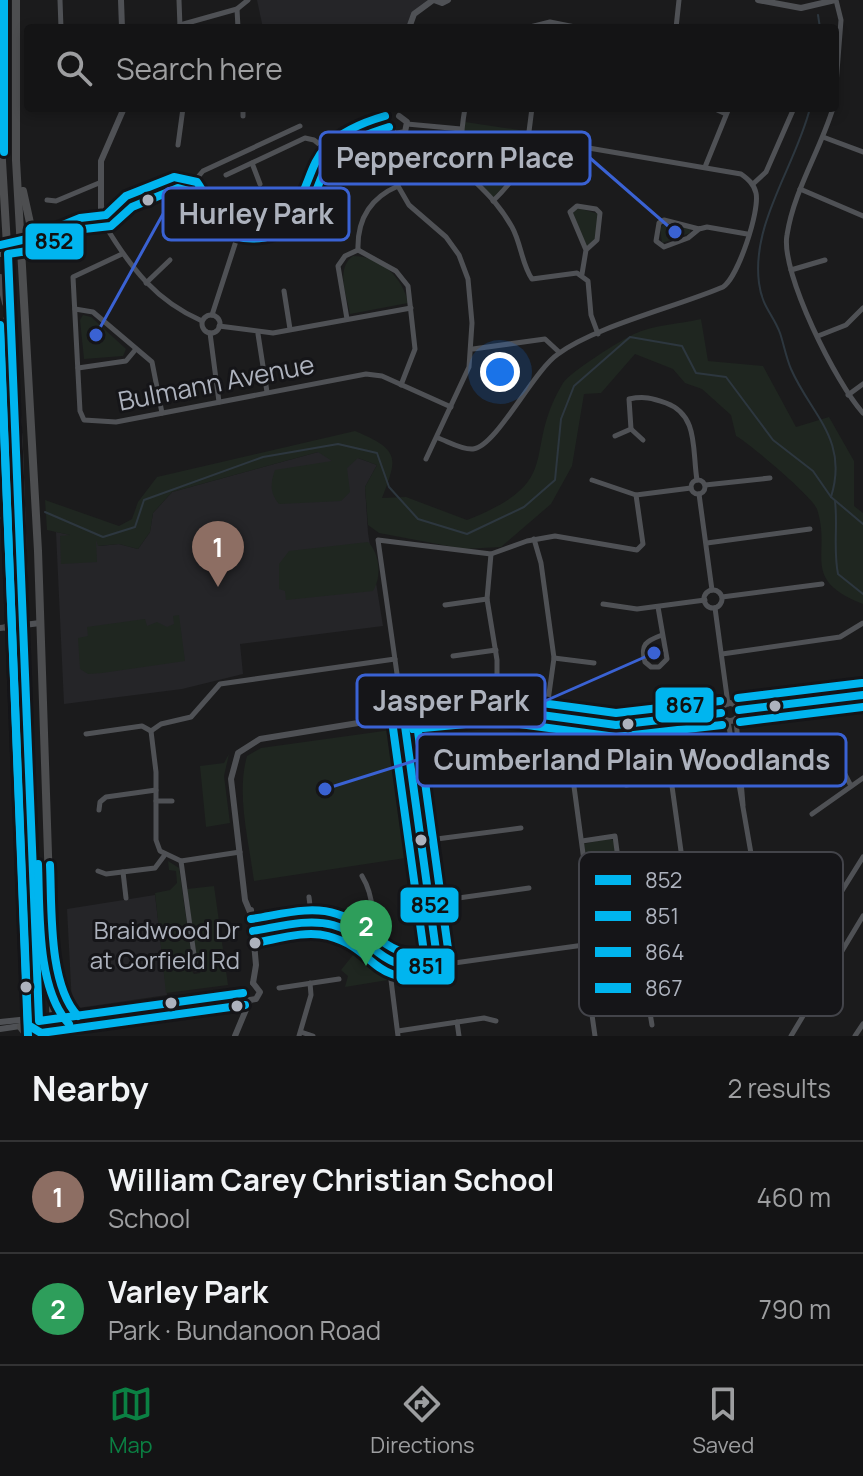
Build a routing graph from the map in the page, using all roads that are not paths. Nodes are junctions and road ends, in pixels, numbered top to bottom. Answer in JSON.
{"nodes":[{"id":1,"x":0,"y":0,"type":"edge"},
{"id":2,"x":16,"y":0,"type":"edge"},
{"id":3,"x":60,"y":0,"type":"edge"},
{"id":4,"x":121,"y":0,"type":"edge"},
{"id":5,"x":179,"y":0,"type":"edge"},
{"id":6,"x":248,"y":0,"type":"edge"},
{"id":7,"x":434,"y":0,"type":"edge"},
{"id":8,"x":448,"y":0,"type":"edge"},
{"id":9,"x":679,"y":0,"type":"edge"},
{"id":10,"x":758,"y":0,"type":"edge"},
{"id":11,"x":836,"y":0,"type":"edge"},
{"id":12,"x":237,"y":9,"type":"junction"},
{"id":13,"x":61,"y":24,"type":"edge"},
{"id":14,"x":122,"y":24,"type":"edge"},
{"id":15,"x":180,"y":24,"type":"edge"},
{"id":16,"x":187,"y":24,"type":"edge"},
{"id":17,"x":238,"y":24,"type":"edge"},
{"id":18,"x":410,"y":24,"type":"edge"},
{"id":19,"x":676,"y":24,"type":"edge"},
{"id":20,"x":839,"y":46,"type":"edge"},
{"id":21,"x":0,"y":62,"type":"edge"},
{"id":22,"x":122,"y":112,"type":"edge"},
{"id":23,"x":182,"y":112,"type":"edge"},
{"id":24,"x":243,"y":112,"type":"edge"},
{"id":25,"x":400,"y":112,"type":"edge"},
{"id":26,"x":464,"y":112,"type":"edge"},
{"id":27,"x":532,"y":112,"type":"edge"},
{"id":28,"x":728,"y":112,"type":"edge"},
{"id":29,"x":792,"y":112,"type":"edge"},
{"id":30,"x":832,"y":112,"type":"edge"},
{"id":31,"x":243,"y":116,"type":"dead end"},
{"id":32,"x":407,"y":124,"type":"junction"},
{"id":33,"x":300,"y":126,"type":"dead end"},
{"id":34,"x":0,"y":127,"type":"edge"},
{"id":35,"x":389,"y":127,"type":"junction"},
{"id":36,"x":461,"y":129,"type":"junction"},
{"id":37,"x":16,"y":131,"type":"junction"},
{"id":38,"x":396,"y":135,"type":"junction"},
{"id":39,"x":823,"y":137,"type":"junction"},
{"id":40,"x":530,"y":138,"type":"junction"},
{"id":41,"x":178,"y":145,"type":"dead end"},
{"id":42,"x":863,"y":152,"type":"edge"},
{"id":43,"x":334,"y":156,"type":"junction"},
{"id":44,"x":252,"y":163,"type":"junction"},
{"id":45,"x":705,"y":167,"type":"junction"},
{"id":46,"x":226,"y":175,"type":"dead end"},
{"id":47,"x":99,"y":183,"type":"junction"},
{"id":48,"x":260,"y":184,"type":"dead end"},
{"id":49,"x":753,"y":184,"type":"junction"},
{"id":50,"x":398,"y":186,"type":"junction"},
{"id":51,"x":800,"y":189,"type":"junction"},
{"id":52,"x":187,"y":190,"type":"junction"},
{"id":53,"x":47,"y":200,"type":"dead end"},
{"id":54,"x":493,"y":201,"type":"junction"},
{"id":55,"x":132,"y":207,"type":"junction"},
{"id":56,"x":105,"y":212,"type":"junction"},
{"id":57,"x":863,"y":216,"type":"edge"},
{"id":58,"x":110,"y":224,"type":"junction"},
{"id":59,"x":84,"y":229,"type":"junction"},
{"id":60,"x":699,"y":229,"type":"junction"},
{"id":61,"x":747,"y":234,"type":"junction"},
{"id":62,"x":237,"y":238,"type":"junction"},
{"id":63,"x":47,"y":246,"type":"junction"},
{"id":64,"x":358,"y":250,"type":"junction"},
{"id":65,"x":586,"y":250,"type":"junction"},
{"id":66,"x":23,"y":253,"type":"junction"},
{"id":67,"x":4,"y":254,"type":"edge"},
{"id":68,"x":122,"y":254,"type":"junction"},
{"id":69,"x":170,"y":260,"type":"dead end"},
{"id":70,"x":825,"y":260,"type":"dead end"},
{"id":71,"x":791,"y":270,"type":"junction"},
{"id":72,"x":582,"y":274,"type":"junction"},
{"id":73,"x":0,"y":278,"type":"edge"},
{"id":74,"x":146,"y":283,"type":"junction"},
{"id":75,"x":284,"y":291,"type":"dead end"},
{"id":76,"x":411,"y":308,"type":"junction"},
{"id":77,"x":863,"y":308,"type":"edge"},
{"id":78,"x":75,"y":309,"type":"junction"},
{"id":79,"x":212,"y":315,"type":"junction"},
{"id":80,"x":347,"y":319,"type":"junction"},
{"id":81,"x":202,"y":321,"type":"junction"},
{"id":82,"x":219,"y":326,"type":"junction"},
{"id":83,"x":290,"y":329,"type":"junction"},
{"id":84,"x":210,"y":333,"type":"junction"},
{"id":85,"x":258,"y":334,"type":"junction"},
{"id":86,"x":598,"y":334,"type":"junction"},
{"id":87,"x":818,"y":336,"type":"junction"},
{"id":88,"x":136,"y":349,"type":"junction"},
{"id":89,"x":473,"y":349,"type":"junction"},
{"id":90,"x":559,"y":352,"type":"junction"},
{"id":91,"x":15,"y":366,"type":"junction"},
{"id":92,"x":78,"y":368,"type":"junction"},
{"id":93,"x":863,"y":384,"type":"edge"},
{"id":94,"x":401,"y":385,"type":"junction"},
{"id":95,"x":267,"y":392,"type":"junction"},
{"id":96,"x":848,"y":395,"type":"junction"},
{"id":97,"x":219,"y":402,"type":"junction"},
{"id":98,"x":451,"y":407,"type":"junction"},
{"id":99,"x":162,"y":413,"type":"junction"},
{"id":100,"x":863,"y":413,"type":"edge"},
{"id":101,"x":631,"y":429,"type":"junction"},
{"id":102,"x":615,"y":436,"type":"dead end"},
{"id":103,"x":438,"y":438,"type":"junction"},
{"id":104,"x":643,"y":440,"type":"dead end"},
{"id":105,"x":426,"y":459,"type":"dead end"},
{"id":106,"x":770,"y":478,"type":"dead end"},
{"id":107,"x":592,"y":480,"type":"dead end"},
{"id":108,"x":697,"y":480,"type":"junction"},
{"id":109,"x":705,"y":485,"type":"junction"},
{"id":110,"x":691,"y":488,"type":"junction"},
{"id":111,"x":699,"y":494,"type":"junction"},
{"id":112,"x":636,"y":495,"type":"junction"},
{"id":113,"x":810,"y":529,"type":"dead end"},
{"id":114,"x":534,"y":539,"type":"junction"},
{"id":115,"x":707,"y":543,"type":"junction"},
{"id":116,"x":491,"y":554,"type":"junction"},
{"id":117,"x":822,"y":584,"type":"dead end"},
{"id":118,"x":712,"y":590,"type":"junction"},
{"id":119,"x":722,"y":597,"type":"junction"},
{"id":120,"x":487,"y":599,"type":"junction"},
{"id":121,"x":705,"y":600,"type":"junction"},
{"id":122,"x":603,"y":604,"type":"dead end"},
{"id":123,"x":445,"y":605,"type":"dead end"},
{"id":124,"x":658,"y":607,"type":"junction"},
{"id":125,"x":715,"y":608,"type":"junction"},
{"id":126,"x":40,"y":623,"type":"junction"},
{"id":127,"x":863,"y":623,"type":"edge"},
{"id":128,"x":26,"y":624,"type":"junction"},
{"id":129,"x":4,"y":627,"type":"edge"},
{"id":130,"x":662,"y":635,"type":"junction"},
{"id":131,"x":496,"y":650,"type":"junction"},
{"id":132,"x":722,"y":654,"type":"junction"},
{"id":133,"x":453,"y":656,"type":"dead end"},
{"id":134,"x":554,"y":658,"type":"junction"},
{"id":135,"x":395,"y":659,"type":"junction"},
{"id":136,"x":594,"y":663,"type":"dead end"},
{"id":137,"x":863,"y":695,"type":"edge"},
{"id":138,"x":728,"y":704,"type":"junction"},
{"id":139,"x":402,"y":709,"type":"junction"},
{"id":140,"x":497,"y":709,"type":"junction"},
{"id":141,"x":739,"y":710,"type":"junction"},
{"id":142,"x":721,"y":713,"type":"junction"},
{"id":143,"x":546,"y":715,"type":"junction"},
{"id":144,"x":395,"y":717,"type":"junction"},
{"id":145,"x":412,"y":717,"type":"junction"},
{"id":146,"x":577,"y":719,"type":"junction"},
{"id":147,"x":732,"y":720,"type":"junction"},
{"id":148,"x":405,"y":726,"type":"junction"},
{"id":149,"x":151,"y":731,"type":"junction"},
{"id":150,"x":86,"y":734,"type":"dead end"},
{"id":151,"x":29,"y":737,"type":"junction"},
{"id":152,"x":835,"y":755,"type":"dead end"},
{"id":153,"x":513,"y":768,"type":"dead end"},
{"id":154,"x":738,"y":769,"type":"junction"},
{"id":155,"x":863,"y":778,"type":"edge"},
{"id":156,"x":671,"y":779,"type":"junction"},
{"id":157,"x":413,"y":781,"type":"junction"},
{"id":158,"x":626,"y":785,"type":"dead end"},
{"id":159,"x":851,"y":786,"type":"junction"},
{"id":160,"x":156,"y":790,"type":"junction"},
{"id":161,"x":156,"y":801,"type":"junction"},
{"id":162,"x":172,"y":801,"type":"dead end"},
{"id":163,"x":99,"y":810,"type":"dead end"},
{"id":164,"x":812,"y":814,"type":"dead end"},
{"id":165,"x":521,"y":828,"type":"dead end"},
{"id":166,"x":421,"y":841,"type":"junction"},
{"id":167,"x":582,"y":841,"type":"junction"},
{"id":168,"x":240,"y":852,"type":"junction"},
{"id":169,"x":583,"y":852,"type":"edge"},
{"id":170,"x":617,"y":852,"type":"edge"},
{"id":171,"x":681,"y":852,"type":"edge"},
{"id":172,"x":750,"y":852,"type":"edge"},
{"id":173,"x":164,"y":856,"type":"junction"},
{"id":174,"x":863,"y":857,"type":"edge"},
{"id":175,"x":181,"y":861,"type":"junction"},
{"id":176,"x":50,"y":867,"type":"junction"},
{"id":177,"x":98,"y":871,"type":"dead end"},
{"id":178,"x":123,"y":872,"type":"junction"},
{"id":179,"x":362,"y":876,"type":"dead end"},
{"id":180,"x":529,"y":888,"type":"dead end"},
{"id":181,"x":843,"y":889,"type":"edge"},
{"id":182,"x":309,"y":897,"type":"dead end"},
{"id":183,"x":126,"y":898,"type":"dead end"},
{"id":184,"x":430,"y":902,"type":"junction"},
{"id":185,"x":863,"y":916,"type":"edge"},
{"id":186,"x":312,"y":923,"type":"junction"},
{"id":187,"x":253,"y":931,"type":"junction"},
{"id":188,"x":365,"y":945,"type":"junction"},
{"id":189,"x":579,"y":945,"type":"edge"},
{"id":190,"x":843,"y":949,"type":"edge"},
{"id":191,"x":438,"y":965,"type":"junction"},
{"id":192,"x":395,"y":967,"type":"junction"},
{"id":193,"x":196,"y":969,"type":"dead end"},
{"id":194,"x":339,"y":979,"type":"dead end"},
{"id":195,"x":253,"y":983,"type":"junction"},
{"id":196,"x":310,"y":983,"type":"junction"},
{"id":197,"x":279,"y":988,"type":"dead end"},
{"id":198,"x":243,"y":993,"type":"junction"},
{"id":199,"x":250,"y":1000,"type":"junction"},
{"id":200,"x":78,"y":1016,"type":"junction"},
{"id":201,"x":592,"y":1016,"type":"edge"},
{"id":202,"x":650,"y":1016,"type":"edge"},
{"id":203,"x":803,"y":1016,"type":"edge"},
{"id":204,"x":53,"y":1019,"type":"junction"},
{"id":205,"x":39,"y":1021,"type":"junction"},
{"id":206,"x":496,"y":1021,"type":"dead end"},
{"id":207,"x":0,"y":1022,"type":"edge"},
{"id":208,"x":457,"y":1022,"type":"junction"},
{"id":209,"x":863,"y":1024,"type":"edge"},
{"id":210,"x":652,"y":1025,"type":"dead end"},
{"id":211,"x":21,"y":1027,"type":"junction"},
{"id":212,"x":0,"y":1029,"type":"edge"},
{"id":213,"x":398,"y":1033,"type":"edge"},
{"id":214,"x":300,"y":1034,"type":"edge"},
{"id":215,"x":28,"y":1036,"type":"edge"},
{"id":216,"x":40,"y":1036,"type":"edge"},
{"id":217,"x":54,"y":1036,"type":"edge"},
{"id":218,"x":235,"y":1036,"type":"edge"},
{"id":219,"x":313,"y":1036,"type":"edge"},
{"id":220,"x":459,"y":1036,"type":"edge"},
{"id":221,"x":595,"y":1036,"type":"edge"},
{"id":222,"x":791,"y":1036,"type":"edge"},
{"id":223,"x":855,"y":1036,"type":"edge"}],
"edges":[{"from":1,"to":21,"type":"main road"},
{"from":2,"to":37,"type":"main road"},
{"from":3,"to":13,"type":"street"},
{"from":4,"to":14,"type":"street"},
{"from":5,"to":15,"type":"street"},
{"from":6,"to":12,"type":"street"},
{"from":7,"to":8,"type":"street"},
{"from":7,"to":18,"type":"street"},
{"from":9,"to":19,"type":"street"},
{"from":10,"to":11,"type":"street"},
{"from":11,"to":20,"type":"street"},
{"from":12,"to":16,"type":"street"},
{"from":12,"to":17,"type":"street"},
{"from":22,"to":47,"type":"street"},
{"from":23,"to":41,"type":"street"},
{"from":24,"to":31,"type":"street"},
{"from":25,"to":32,"type":"street"},
{"from":25,"to":35,"type":"street"},
{"from":26,"to":36,"type":"street"},
{"from":27,"to":40,"type":"street"},
{"from":28,"to":45,"type":"street"},
{"from":29,"to":49,"type":"street"},
{"from":30,"to":39,"type":"street"},
{"from":32,"to":36,"type":"street"},
{"from":32,"to":38,"type":"street"},
{"from":33,"to":52,"type":"street"},
{"from":34,"to":67,"type":"main road"},
{"from":35,"to":38,"type":"street"},
{"from":35,"to":43,"type":"street"},
{"from":36,"to":54,"type":"street"},
{"from":37,"to":63,"type":"main road"},
{"from":37,"to":66,"type":"main road"},
{"from":38,"to":50,"type":"street"},
{"from":39,"to":42,"type":"street"},
{"from":39,"to":51,"type":"street"},
{"from":40,"to":45,"type":"street"},
{"from":40,"to":54,"type":"street"},
{"from":43,"to":44,"type":"street"},
{"from":43,"to":62,"type":"street"},
{"from":44,"to":46,"type":"street"},
{"from":44,"to":48,"type":"street"},
{"from":45,"to":49,"type":"street"},
{"from":47,"to":53,"type":"street"},
{"from":47,"to":56,"type":"street"},
{"from":49,"to":61,"type":"street"},
{"from":50,"to":64,"type":"street"},
{"from":50,"to":89,"type":"street"},
{"from":51,"to":57,"type":"street"},
{"from":51,"to":71,"type":"street"},
{"from":52,"to":55,"type":"street"},
{"from":52,"to":62,"type":"street"},
{"from":54,"to":72,"type":"street"},
{"from":55,"to":56,"type":"street"},
{"from":55,"to":58,"type":"street"},
{"from":56,"to":58,"type":"street"},
{"from":56,"to":58,"type":"street"},
{"from":56,"to":59,"type":"street"},
{"from":58,"to":59,"type":"street"},
{"from":58,"to":68,"type":"street"},
{"from":59,"to":63,"type":"street"},
{"from":60,"to":60,"type":"street"},
{"from":60,"to":61,"type":"street"},
{"from":61,"to":86,"type":"street"},
{"from":62,"to":79,"type":"street"},
{"from":63,"to":66,"type":"street"},
{"from":64,"to":76,"type":"street"},
{"from":64,"to":80,"type":"street"},
{"from":65,"to":65,"type":"street"},
{"from":65,"to":72,"type":"street"},
{"from":66,"to":67,"type":"street"},
{"from":66,"to":126,"type":"main road"},
{"from":67,"to":91,"type":"main road"},
{"from":68,"to":74,"type":"street"},
{"from":68,"to":78,"type":"street","name":"Bulmann Avenue"},
{"from":69,"to":74,"type":"street"},
{"from":70,"to":71,"type":"street"},
{"from":71,"to":87,"type":"street"},
{"from":72,"to":86,"type":"street"},
{"from":73,"to":91,"type":"main road"},
{"from":74,"to":81,"type":"street"},
{"from":75,"to":83,"type":"street"},
{"from":76,"to":80,"type":"street"},
{"from":76,"to":94,"type":"street"},
{"from":77,"to":87,"type":"street"},
{"from":78,"to":88,"type":"street"},
{"from":78,"to":92,"type":"street","name":"Bulmann Avenue"},
{"from":79,"to":81,"type":"street"},
{"from":79,"to":82,"type":"street"},
{"from":80,"to":83,"type":"street"},
{"from":81,"to":84,"type":"street"},
{"from":82,"to":84,"type":"street"},
{"from":82,"to":85,"type":"street"},
{"from":83,"to":85,"type":"street"},
{"from":84,"to":97,"type":"street"},
{"from":85,"to":95,"type":"street"},
{"from":86,"to":90,"type":"street"},
{"from":87,"to":96,"type":"street"},
{"from":88,"to":92,"type":"street"},
{"from":88,"to":99,"type":"street"},
{"from":89,"to":90,"type":"street"},
{"from":89,"to":98,"type":"street"},
{"from":90,"to":103,"type":"street"},
{"from":91,"to":128,"type":"main road"},
{"from":92,"to":99,"type":"street","name":"Bulmann Avenue"},
{"from":93,"to":96,"type":"street"},
{"from":94,"to":95,"type":"street","name":"Bulmann Avenue"},
{"from":94,"to":98,"type":"street","name":"Bulmann Avenue"},
{"from":95,"to":97,"type":"street","name":"Bulmann Avenue"},
{"from":96,"to":100,"type":"street"},
{"from":97,"to":99,"type":"street","name":"Bulmann Avenue"},
{"from":98,"to":103,"type":"street"},
{"from":101,"to":102,"type":"street"},
{"from":101,"to":104,"type":"street"},
{"from":101,"to":108,"type":"street"},
{"from":103,"to":105,"type":"street"},
{"from":106,"to":109,"type":"street"},
{"from":107,"to":112,"type":"street"},
{"from":108,"to":109,"type":"street"},
{"from":108,"to":110,"type":"street"},
{"from":109,"to":111,"type":"street"},
{"from":110,"to":111,"type":"street"},
{"from":110,"to":112,"type":"street"},
{"from":111,"to":115,"type":"street"},
{"from":112,"to":114,"type":"street"},
{"from":113,"to":115,"type":"street"},
{"from":114,"to":116,"type":"street"},
{"from":114,"to":134,"type":"street"},
{"from":115,"to":118,"type":"street"},
{"from":116,"to":120,"type":"street"},
{"from":116,"to":135,"type":"street"},
{"from":117,"to":119,"type":"street"},
{"from":118,"to":119,"type":"street"},
{"from":118,"to":121,"type":"street"},
{"from":119,"to":125,"type":"street"},
{"from":120,"to":123,"type":"street"},
{"from":120,"to":131,"type":"street"},
{"from":121,"to":124,"type":"street"},
{"from":121,"to":125,"type":"street"},
{"from":122,"to":124,"type":"street"},
{"from":124,"to":130,"type":"street"},
{"from":125,"to":132,"type":"street"},
{"from":126,"to":128,"type":"street"},
{"from":126,"to":176,"type":"main road"},
{"from":127,"to":132,"type":"street"},
{"from":128,"to":129,"type":"street"},
{"from":128,"to":151,"type":"main road"},
{"from":129,"to":151,"type":"main road"},
{"from":130,"to":130,"type":"street"},
{"from":131,"to":133,"type":"street"},
{"from":131,"to":140,"type":"street"},
{"from":132,"to":138,"type":"street"},
{"from":134,"to":136,"type":"street"},
{"from":134,"to":143,"type":"street"},
{"from":135,"to":139,"type":"street"},
{"from":135,"to":149,"type":"street"},
{"from":137,"to":141,"type":"street"},
{"from":138,"to":141,"type":"street"},
{"from":138,"to":142,"type":"street"},
{"from":139,"to":144,"type":"street"},
{"from":139,"to":145,"type":"street"},
{"from":140,"to":143,"type":"street"},
{"from":140,"to":145,"type":"street"},
{"from":141,"to":147,"type":"street"},
{"from":142,"to":146,"type":"street"},
{"from":142,"to":147,"type":"street"},
{"from":143,"to":146,"type":"street"},
{"from":144,"to":148,"type":"street"},
{"from":144,"to":168,"type":"street"},
{"from":145,"to":148,"type":"street"},
{"from":146,"to":167,"type":"street"},
{"from":147,"to":154,"type":"street"},
{"from":148,"to":157,"type":"street"},
{"from":149,"to":150,"type":"street"},
{"from":149,"to":160,"type":"street"},
{"from":151,"to":205,"type":"main road"},
{"from":152,"to":159,"type":"street"},
{"from":153,"to":157,"type":"street"},
{"from":154,"to":156,"type":"street"},
{"from":154,"to":172,"type":"street"},
{"from":155,"to":159,"type":"street"},
{"from":156,"to":158,"type":"street"},
{"from":156,"to":171,"type":"street"},
{"from":157,"to":166,"type":"street"},
{"from":159,"to":164,"type":"street"},
{"from":160,"to":161,"type":"street"},
{"from":160,"to":163,"type":"street"},
{"from":161,"to":162,"type":"street"},
{"from":161,"to":173,"type":"street"},
{"from":165,"to":166,"type":"street"},
{"from":166,"to":184,"type":"street"},
{"from":167,"to":169,"type":"street"},
{"from":167,"to":170,"type":"street"},
{"from":168,"to":175,"type":"street"},
{"from":168,"to":187,"type":"street"},
{"from":173,"to":175,"type":"street"},
{"from":173,"to":178,"type":"street"},
{"from":174,"to":181,"type":"street"},
{"from":175,"to":193,"type":"street"},
{"from":176,"to":200,"type":"main road"},
{"from":176,"to":204,"type":"main road"},
{"from":177,"to":178,"type":"street"},
{"from":178,"to":183,"type":"street"},
{"from":179,"to":188,"type":"street"},
{"from":180,"to":184,"type":"street"},
{"from":182,"to":186,"type":"street"},
{"from":184,"to":191,"type":"street"},
{"from":185,"to":190,"type":"street"},
{"from":186,"to":187,"type":"street"},
{"from":186,"to":188,"type":"street"},
{"from":187,"to":195,"type":"street"},
{"from":188,"to":192,"type":"street"},
{"from":189,"to":191,"type":"street"},
{"from":191,"to":192,"type":"street"},
{"from":192,"to":213,"type":"street"},
{"from":194,"to":196,"type":"street"},
{"from":195,"to":198,"type":"street"},
{"from":195,"to":199,"type":"street"},
{"from":196,"to":197,"type":"street"},
{"from":196,"to":214,"type":"street"},
{"from":198,"to":199,"type":"street"},
{"from":198,"to":200,"type":"street"},
{"from":199,"to":218,"type":"street"},
{"from":200,"to":204,"type":"street"},
{"from":201,"to":221,"type":"street"},
{"from":202,"to":210,"type":"street"},
{"from":203,"to":222,"type":"street"},
{"from":204,"to":205,"type":"street"},
{"from":204,"to":217,"type":"main road"},
{"from":205,"to":207,"type":"street"},
{"from":205,"to":211,"type":"street"},
{"from":205,"to":216,"type":"main road"},
{"from":206,"to":208,"type":"street"},
{"from":208,"to":213,"type":"street"},
{"from":208,"to":220,"type":"street"},
{"from":209,"to":223,"type":"street"},
{"from":211,"to":212,"type":"street"},
{"from":211,"to":215,"type":"main road"},
{"from":214,"to":219,"type":"street"}]}
